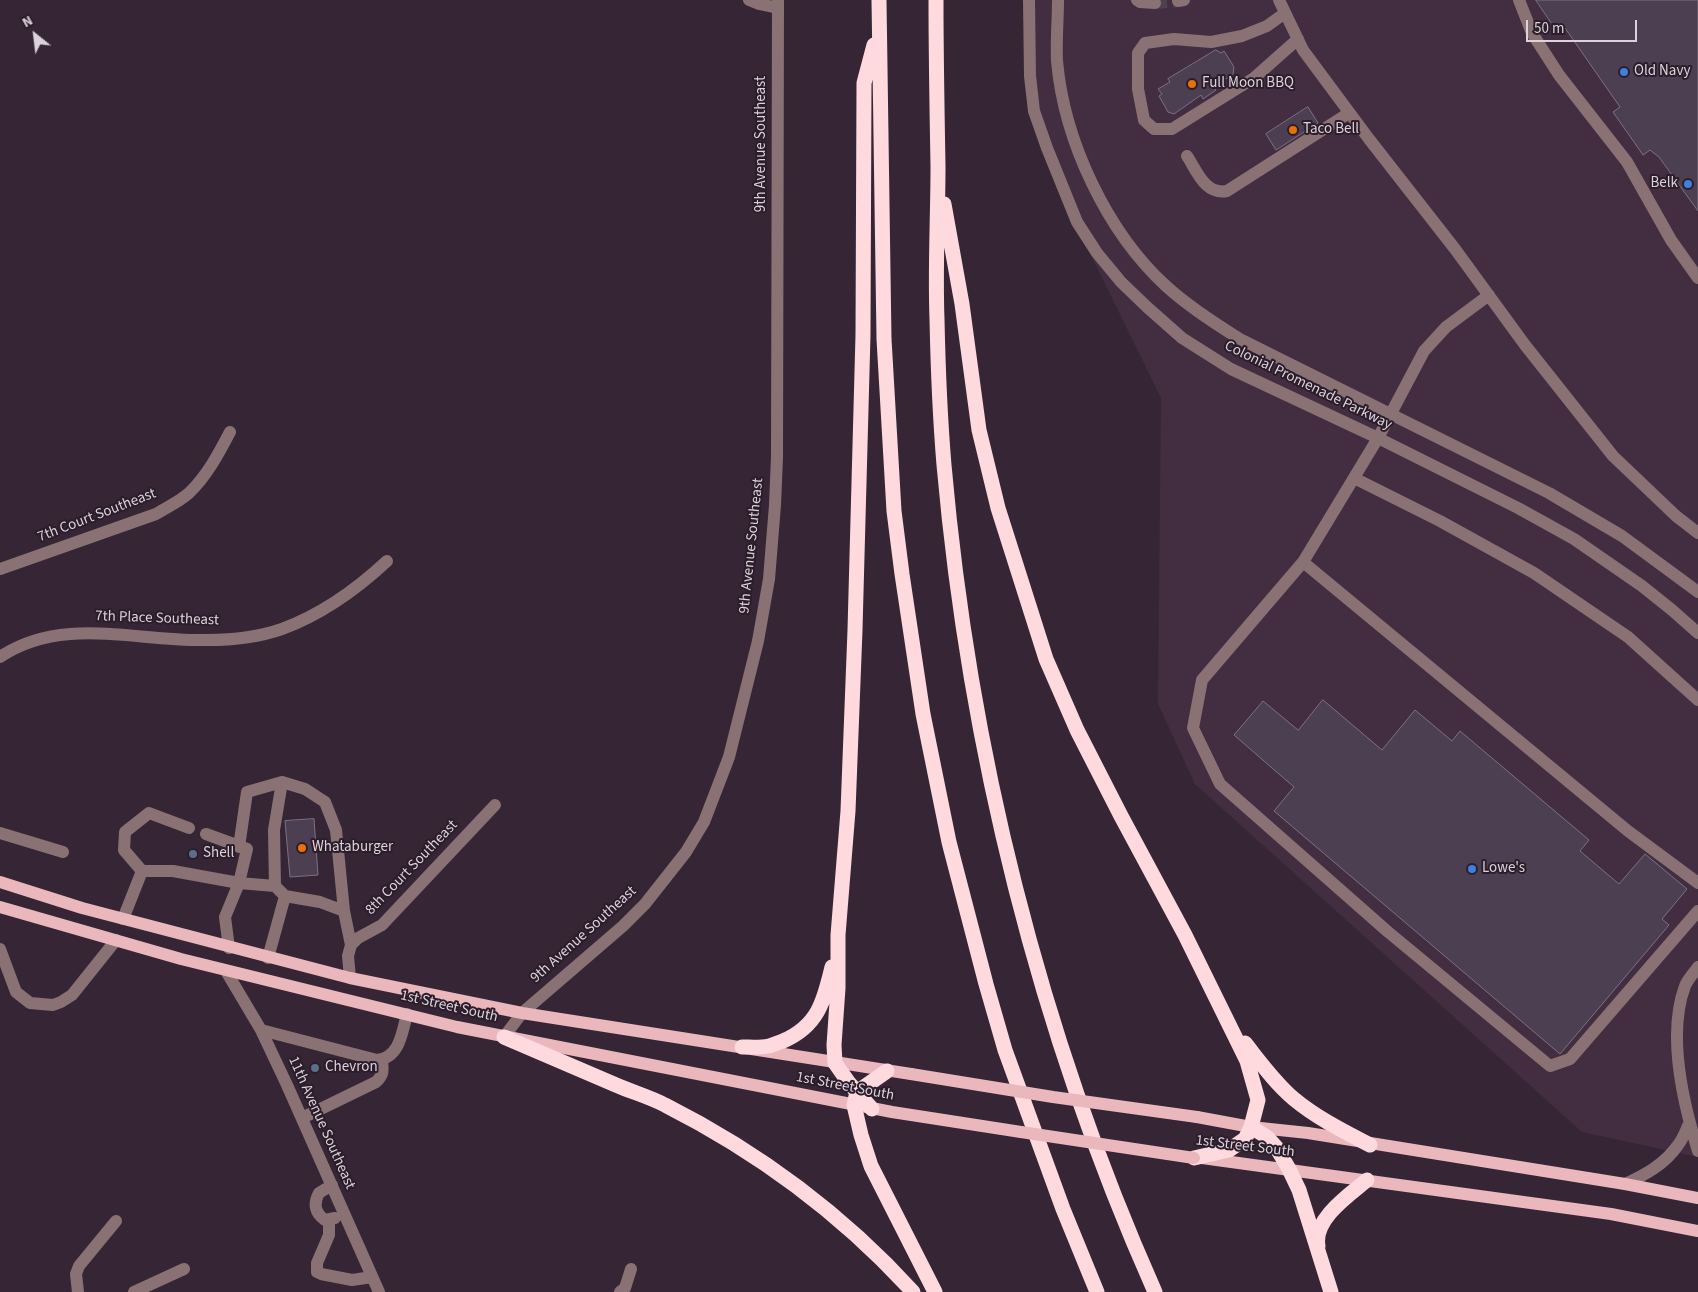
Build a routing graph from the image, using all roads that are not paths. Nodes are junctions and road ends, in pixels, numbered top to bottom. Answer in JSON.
{"nodes":[{"id":1,"x":749,"y":0,"type":"edge"},
{"id":2,"x":879,"y":0,"type":"edge"},
{"id":3,"x":936,"y":0,"type":"edge"},
{"id":4,"x":1029,"y":0,"type":"edge"},
{"id":5,"x":1058,"y":0,"type":"edge"},
{"id":6,"x":1137,"y":0,"type":"edge"},
{"id":7,"x":1279,"y":0,"type":"edge"},
{"id":8,"x":1519,"y":0,"type":"edge"},
{"id":9,"x":1155,"y":3,"type":"dead end"},
{"id":10,"x":778,"y":4,"type":"edge"},
{"id":11,"x":1285,"y":13,"type":"junction"},
{"id":12,"x":879,"y":24,"type":"junction"},
{"id":13,"x":1298,"y":40,"type":"junction"},
{"id":14,"x":1349,"y":113,"type":"junction"},
{"id":15,"x":1187,"y":156,"type":"dead end"},
{"id":16,"x":938,"y":166,"type":"junction"},
{"id":17,"x":1698,"y":278,"type":"edge"},
{"id":18,"x":1489,"y":295,"type":"junction"},
{"id":19,"x":1391,"y":415,"type":"junction"},
{"id":20,"x":230,"y":432,"type":"dead end"},
{"id":21,"x":1378,"y":438,"type":"junction"},
{"id":22,"x":1354,"y":478,"type":"junction"},
{"id":23,"x":1698,"y":533,"type":"edge"},
{"id":24,"x":387,"y":561,"type":"dead end"},
{"id":25,"x":1303,"y":562,"type":"junction"},
{"id":26,"x":0,"y":569,"type":"edge"},
{"id":27,"x":1698,"y":592,"type":"edge"},
{"id":28,"x":1698,"y":633,"type":"edge"},
{"id":29,"x":0,"y":658,"type":"edge"},
{"id":30,"x":1698,"y":700,"type":"edge"},
{"id":31,"x":282,"y":782,"type":"junction"},
{"id":32,"x":494,"y":805,"type":"dead end"},
{"id":33,"x":189,"y":828,"type":"dead end"},
{"id":34,"x":0,"y":833,"type":"edge"},
{"id":35,"x":206,"y":834,"type":"dead end"},
{"id":36,"x":239,"y":846,"type":"junction"},
{"id":37,"x":63,"y":852,"type":"dead end"},
{"id":38,"x":142,"y":871,"type":"junction"},
{"id":39,"x":1697,"y":881,"type":"edge"},
{"id":40,"x":0,"y":882,"type":"edge"},
{"id":41,"x":239,"y":883,"type":"junction"},
{"id":42,"x":275,"y":886,"type":"junction"},
{"id":43,"x":285,"y":896,"type":"junction"},
{"id":44,"x":0,"y":906,"type":"edge"},
{"id":45,"x":344,"y":910,"type":"junction"},
{"id":46,"x":1698,"y":911,"type":"edge"},
{"id":47,"x":122,"y":919,"type":"junction"},
{"id":48,"x":116,"y":940,"type":"junction"},
{"id":49,"x":838,"y":944,"type":"junction"},
{"id":50,"x":351,"y":945,"type":"junction"},
{"id":51,"x":0,"y":948,"type":"edge"},
{"id":52,"x":229,"y":948,"type":"junction"},
{"id":53,"x":268,"y":958,"type":"junction"},
{"id":54,"x":1698,"y":967,"type":"edge"},
{"id":55,"x":226,"y":971,"type":"junction"},
{"id":56,"x":350,"y":978,"type":"junction"},
{"id":57,"x":522,"y":1013,"type":"junction"},
{"id":58,"x":407,"y":1014,"type":"junction"},
{"id":59,"x":1228,"y":1021,"type":"junction"},
{"id":60,"x":261,"y":1030,"type":"junction"},
{"id":61,"x":504,"y":1037,"type":"junction"},
{"id":62,"x":742,"y":1047,"type":"junction"},
{"id":63,"x":382,"y":1060,"type":"junction"},
{"id":64,"x":835,"y":1062,"type":"junction"},
{"id":65,"x":887,"y":1071,"type":"junction"},
{"id":66,"x":855,"y":1098,"type":"junction"},
{"id":67,"x":872,"y":1109,"type":"joint"},
{"id":68,"x":302,"y":1118,"type":"junction"},
{"id":69,"x":1689,"y":1124,"type":"junction"},
{"id":70,"x":1251,"y":1127,"type":"junction"},
{"id":71,"x":1370,"y":1145,"type":"junction"},
{"id":72,"x":1698,"y":1151,"type":"edge"},
{"id":73,"x":1194,"y":1158,"type":"junction"},
{"id":74,"x":1289,"y":1169,"type":"junction"},
{"id":75,"x":1367,"y":1180,"type":"junction"},
{"id":76,"x":1625,"y":1184,"type":"junction"},
{"id":77,"x":332,"y":1185,"type":"junction"},
{"id":78,"x":1698,"y":1198,"type":"edge"},
{"id":79,"x":345,"y":1215,"type":"junction"},
{"id":80,"x":329,"y":1220,"type":"junction"},
{"id":81,"x":116,"y":1221,"type":"dead end"},
{"id":82,"x":1698,"y":1231,"type":"edge"},
{"id":83,"x":1321,"y":1260,"type":"junction"},
{"id":84,"x":184,"y":1269,"type":"dead end"},
{"id":85,"x":631,"y":1269,"type":"dead end"},
{"id":86,"x":372,"y":1277,"type":"junction"},
{"id":87,"x":78,"y":1292,"type":"edge"},
{"id":88,"x":134,"y":1292,"type":"edge"},
{"id":89,"x":379,"y":1292,"type":"edge"},
{"id":90,"x":620,"y":1292,"type":"edge"},
{"id":91,"x":913,"y":1292,"type":"edge"},
{"id":92,"x":935,"y":1292,"type":"edge"},
{"id":93,"x":1097,"y":1292,"type":"edge"},
{"id":94,"x":1155,"y":1292,"type":"edge"},
{"id":95,"x":1331,"y":1292,"type":"edge"}],
"edges":[{"from":1,"to":10,"type":"street"},
{"from":2,"to":12,"type":"highway"},
{"from":3,"to":16,"type":"highway"},
{"from":4,"to":21,"type":"street","name":"Colonial Promenade Parkway"},
{"from":5,"to":19,"type":"street","name":"Colonial Promenade Parkway"},
{"from":6,"to":9,"type":"street"},
{"from":7,"to":11,"type":"street"},
{"from":8,"to":17,"type":"street"},
{"from":10,"to":57,"type":"street","name":"9th Avenue Southeast"},
{"from":11,"to":13,"type":"street"},
{"from":11,"to":13,"type":"street"},
{"from":12,"to":49,"type":"highway"},
{"from":12,"to":93,"type":"highway"},
{"from":13,"to":14,"type":"street"},
{"from":14,"to":15,"type":"street"},
{"from":14,"to":18,"type":"street"},
{"from":16,"to":59,"type":"highway"},
{"from":16,"to":94,"type":"highway"},
{"from":18,"to":19,"type":"street"},
{"from":18,"to":23,"type":"street"},
{"from":19,"to":21,"type":"street"},
{"from":19,"to":27,"type":"street","name":"Colonial Promenade Parkway"},
{"from":20,"to":26,"type":"street","name":"7th Court Southeast"},
{"from":21,"to":22,"type":"street"},
{"from":21,"to":28,"type":"street","name":"Colonial Promenade Parkway"},
{"from":22,"to":25,"type":"street"},
{"from":22,"to":30,"type":"street"},
{"from":24,"to":29,"type":"street","name":"7th Place Southeast"},
{"from":25,"to":39,"type":"street"},
{"from":25,"to":46,"type":"street"},
{"from":31,"to":36,"type":"street"},
{"from":31,"to":42,"type":"street"},
{"from":31,"to":45,"type":"street"},
{"from":32,"to":50,"type":"street","name":"8th Court Southeast"},
{"from":33,"to":38,"type":"street"},
{"from":34,"to":37,"type":"street"},
{"from":35,"to":36,"type":"street"},
{"from":36,"to":41,"type":"street"},
{"from":38,"to":41,"type":"street"},
{"from":38,"to":47,"type":"street"},
{"from":40,"to":47,"type":"main road","name":"1st Street South"},
{"from":41,"to":42,"type":"street"},
{"from":41,"to":52,"type":"street"},
{"from":42,"to":43,"type":"street"},
{"from":43,"to":45,"type":"street"},
{"from":43,"to":53,"type":"street"},
{"from":44,"to":48,"type":"main road","name":"1st Street South"},
{"from":45,"to":50,"type":"street"},
{"from":47,"to":48,"type":"main road"},
{"from":47,"to":52,"type":"main road","name":"1st Street South"},
{"from":48,"to":51,"type":"street"},
{"from":48,"to":55,"type":"main road","name":"1st Street South"},
{"from":49,"to":62,"type":"highway"},
{"from":49,"to":64,"type":"highway"},
{"from":50,"to":56,"type":"street"},
{"from":52,"to":53,"type":"main road","name":"1st Street South"},
{"from":52,"to":55,"type":"main road"},
{"from":53,"to":56,"type":"main road","name":"1st Street South"},
{"from":54,"to":69,"type":"street"},
{"from":55,"to":58,"type":"main road","name":"1st Street South"},
{"from":55,"to":60,"type":"street","name":"11th Avenue Southeast"},
{"from":56,"to":57,"type":"main road","name":"1st Street South"},
{"from":57,"to":61,"type":"street","name":"9th Avenue Southeast"},
{"from":57,"to":62,"type":"main road","name":"1st Street South"},
{"from":58,"to":61,"type":"main road","name":"1st Street South"},
{"from":58,"to":63,"type":"street"},
{"from":59,"to":70,"type":"highway"},
{"from":59,"to":71,"type":"highway"},
{"from":60,"to":63,"type":"street"},
{"from":60,"to":68,"type":"street","name":"11th Avenue Southeast"},
{"from":61,"to":66,"type":"main road","name":"1st Street South"},
{"from":61,"to":91,"type":"highway"},
{"from":62,"to":64,"type":"main road","name":"1st Street South"},
{"from":63,"to":68,"type":"street"},
{"from":64,"to":65,"type":"main road","name":"1st Street South"},
{"from":64,"to":66,"type":"highway"},
{"from":65,"to":66,"type":"highway"},
{"from":65,"to":70,"type":"main road","name":"1st Street South","bridge":true},
{"from":66,"to":67,"type":"highway"},
{"from":66,"to":92,"type":"highway"},
{"from":67,"to":73,"type":"main road","name":"1st Street South","bridge":true},
{"from":68,"to":77,"type":"street","name":"11th Avenue Southeast"},
{"from":69,"to":72,"type":"street"},
{"from":69,"to":76,"type":"street"},
{"from":70,"to":71,"type":"main road","name":"1st Street South"},
{"from":70,"to":73,"type":"highway"},
{"from":70,"to":74,"type":"highway"},
{"from":71,"to":76,"type":"main road","name":"1st Street South"},
{"from":73,"to":74,"type":"main road","name":"1st Street South"},
{"from":74,"to":75,"type":"main road","name":"1st Street South"},
{"from":74,"to":83,"type":"highway"},
{"from":75,"to":82,"type":"main road","name":"1st Street South"},
{"from":75,"to":83,"type":"highway"},
{"from":76,"to":78,"type":"main road","name":"1st Street South"},
{"from":77,"to":79,"type":"street","name":"11th Avenue Southeast"},
{"from":77,"to":80,"type":"street"},
{"from":79,"to":80,"type":"street"},
{"from":79,"to":86,"type":"street","name":"11th Avenue Southeast"},
{"from":80,"to":86,"type":"street"},
{"from":81,"to":87,"type":"street"},
{"from":83,"to":95,"type":"highway"},
{"from":84,"to":88,"type":"street"},
{"from":85,"to":90,"type":"street"},
{"from":86,"to":89,"type":"street","name":"11th Avenue Southeast"}]}
